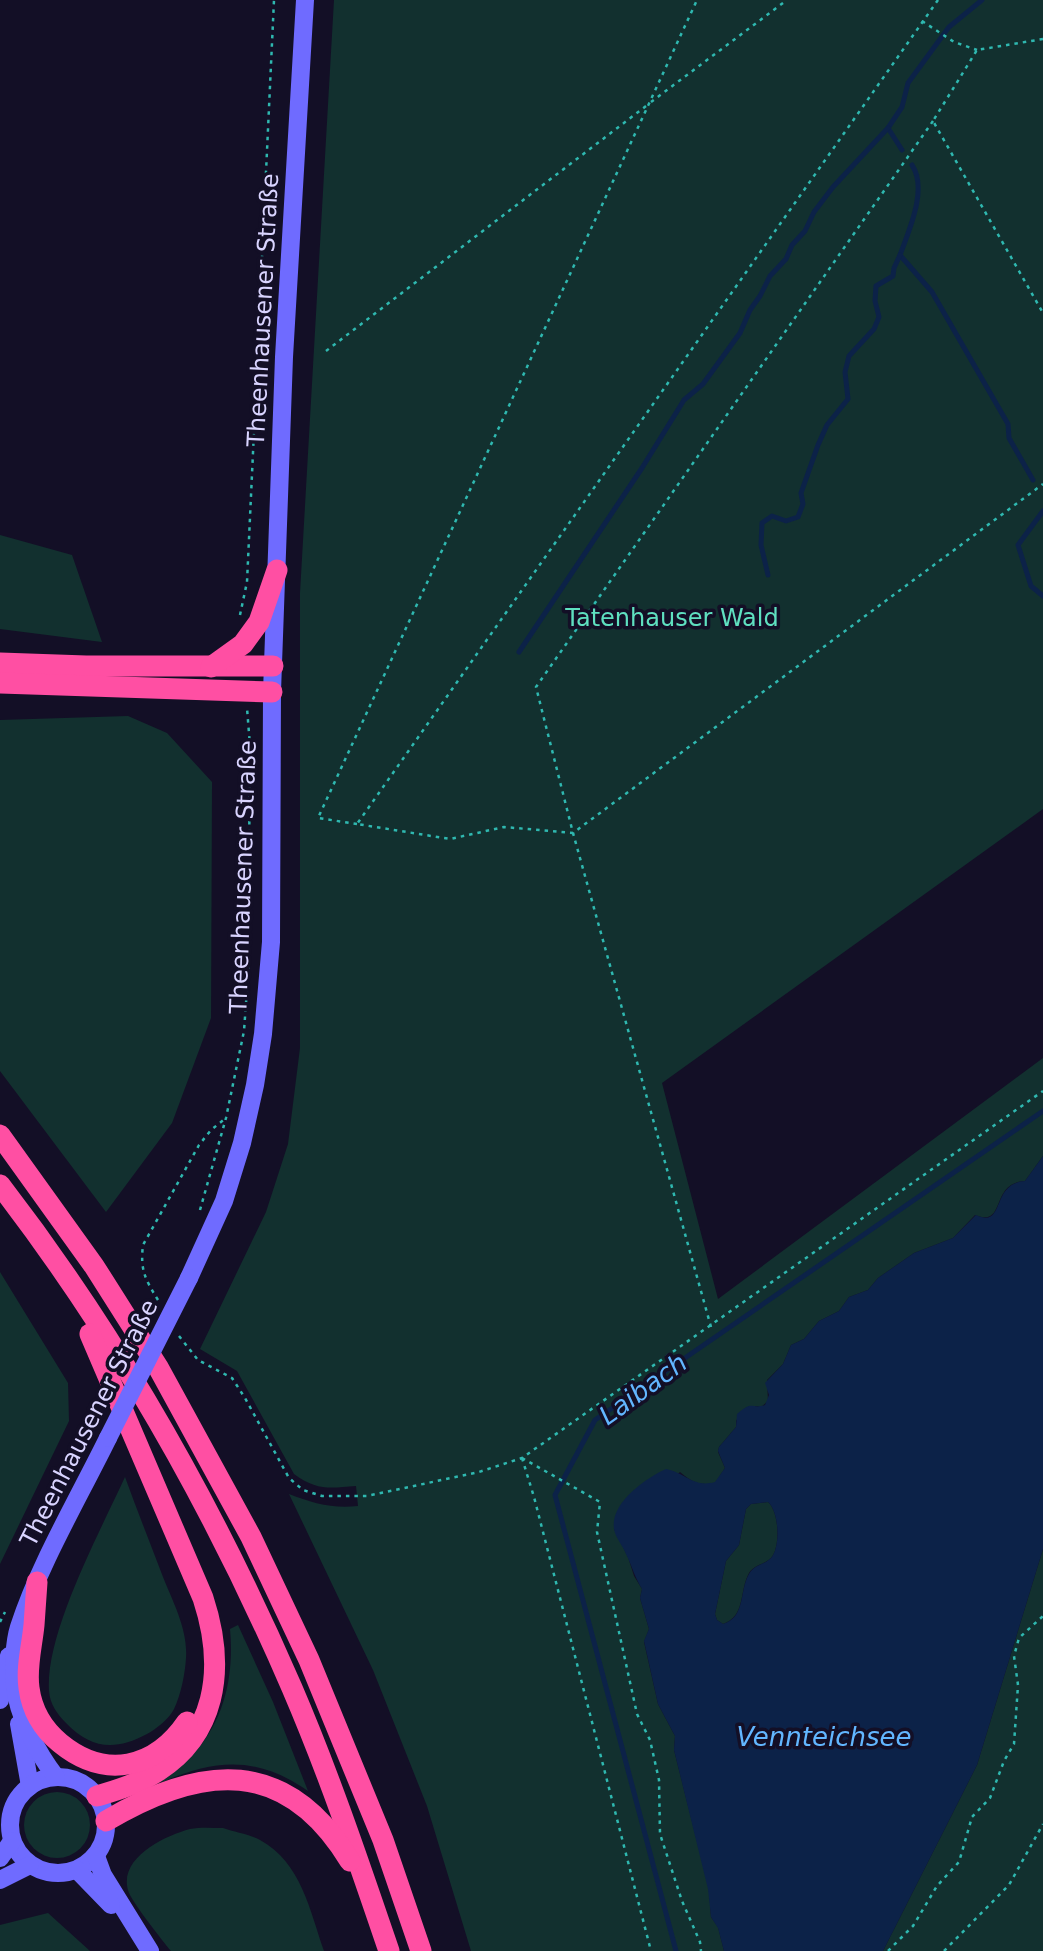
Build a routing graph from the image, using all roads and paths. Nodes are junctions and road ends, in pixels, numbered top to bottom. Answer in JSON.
{"nodes":[{"id":1,"x":274,"y":0,"type":"edge"},
{"id":2,"x":305,"y":0,"type":"edge"},
{"id":3,"x":697,"y":0,"type":"edge"},
{"id":4,"x":787,"y":0,"type":"edge"},
{"id":5,"x":938,"y":0,"type":"edge"},
{"id":6,"x":922,"y":21,"type":"junction"},
{"id":7,"x":1043,"y":39,"type":"edge"},
{"id":8,"x":977,"y":50,"type":"junction"},
{"id":9,"x":649,"y":104,"type":"junction"},
{"id":10,"x":933,"y":121,"type":"junction"},
{"id":11,"x":1043,"y":313,"type":"edge"},
{"id":12,"x":326,"y":351,"type":"dead end"},
{"id":13,"x":1043,"y":484,"type":"edge"},
{"id":14,"x":277,"y":570,"type":"junction"},
{"id":15,"x":243,"y":644,"type":"junction"},
{"id":16,"x":0,"y":663,"type":"edge"},
{"id":17,"x":273,"y":666,"type":"junction"},
{"id":18,"x":211,"y":667,"type":"junction"},
{"id":19,"x":0,"y":683,"type":"edge"},
{"id":20,"x":272,"y":692,"type":"junction"},
{"id":21,"x":247,"y":693,"type":"junction"},
{"id":22,"x":357,"y":824,"type":"junction"},
{"id":23,"x":573,"y":833,"type":"junction"},
{"id":24,"x":1043,"y":1091,"type":"edge"},
{"id":25,"x":226,"y":1118,"type":"junction"},
{"id":26,"x":0,"y":1135,"type":"edge"},
{"id":27,"x":0,"y":1185,"type":"edge"},
{"id":28,"x":200,"y":1210,"type":"dead end"},
{"id":29,"x":55,"y":1258,"type":"junction"},
{"id":30,"x":159,"y":1302,"type":"dead end"},
{"id":31,"x":711,"y":1327,"type":"junction"},
{"id":32,"x":178,"y":1335,"type":"dead end"},
{"id":33,"x":522,"y":1458,"type":"junction"},
{"id":34,"x":37,"y":1582,"type":"junction"},
{"id":35,"x":1043,"y":1616,"type":"edge"},
{"id":36,"x":18,"y":1630,"type":"junction"},
{"id":37,"x":214,"y":1674,"type":"junction"},
{"id":38,"x":0,"y":1700,"type":"edge"},
{"id":39,"x":18,"y":1703,"type":"junction"},
{"id":40,"x":56,"y":1777,"type":"junction"},
{"id":41,"x":30,"y":1786,"type":"junction"},
{"id":42,"x":97,"y":1797,"type":"junction"},
{"id":43,"x":106,"y":1821,"type":"junction"},
{"id":44,"x":1043,"y":1824,"type":"edge"},
{"id":45,"x":12,"y":1841,"type":"junction"},
{"id":46,"x":96,"y":1856,"type":"junction"},
{"id":47,"x":0,"y":1858,"type":"edge"},
{"id":48,"x":30,"y":1865,"type":"junction"},
{"id":49,"x":77,"y":1870,"type":"junction"},
{"id":50,"x":0,"y":1880,"type":"edge"},
{"id":51,"x":369,"y":1893,"type":"junction"},
{"id":52,"x":150,"y":1951,"type":"edge"},
{"id":53,"x":389,"y":1951,"type":"edge"},
{"id":54,"x":421,"y":1951,"type":"edge"},
{"id":55,"x":651,"y":1951,"type":"edge"},
{"id":56,"x":701,"y":1951,"type":"edge"},
{"id":57,"x":888,"y":1951,"type":"edge"},
{"id":58,"x":944,"y":1951,"type":"edge"}],
"edges":[{"from":1,"to":15,"type":"path"},
{"from":2,"to":14,"type":"main road","name":"Theenhausener Straße"},
{"from":3,"to":9,"type":"path"},
{"from":4,"to":9,"type":"path"},
{"from":5,"to":6,"type":"path"},
{"from":6,"to":8,"type":"path"},
{"from":6,"to":22,"type":"path"},
{"from":7,"to":8,"type":"path"},
{"from":8,"to":10,"type":"path"},
{"from":9,"to":12,"type":"path"},
{"from":9,"to":22,"type":"path"},
{"from":10,"to":11,"type":"path"},
{"from":10,"to":23,"type":"path"},
{"from":13,"to":23,"type":"path"},
{"from":14,"to":15,"type":"highway"},
{"from":14,"to":17,"type":"main road","name":"Theenhausener Straße"},
{"from":15,"to":18,"type":"highway"},
{"from":16,"to":18,"type":"highway"},
{"from":17,"to":18,"type":"highway"},
{"from":17,"to":20,"type":"main road","name":"Theenhausener Straße"},
{"from":19,"to":21,"type":"highway"},
{"from":20,"to":21,"type":"highway"},
{"from":20,"to":34,"type":"main road","name":"Theenhausener Straße","bridge":true},
{"from":21,"to":25,"type":"path"},
{"from":22,"to":23,"type":"path"},
{"from":23,"to":31,"type":"path"},
{"from":24,"to":31,"type":"path"},
{"from":25,"to":28,"type":"path"},
{"from":25,"to":30,"type":"path"},
{"from":26,"to":54,"type":"highway"},
{"from":27,"to":29,"type":"highway"},
{"from":29,"to":37,"type":"highway"},
{"from":29,"to":51,"type":"highway"},
{"from":31,"to":33,"type":"path"},
{"from":32,"to":33,"type":"path"},
{"from":33,"to":55,"type":"path"},
{"from":33,"to":56,"type":"path"},
{"from":34,"to":36,"type":"main road","name":"Theenhausener Straße"},
{"from":34,"to":37,"type":"highway"},
{"from":35,"to":57,"type":"path"},
{"from":36,"to":38,"type":"main road"},
{"from":36,"to":39,"type":"main road","name":"Theenhausener Straße"},
{"from":37,"to":42,"type":"highway"},
{"from":39,"to":40,"type":"main road","name":"Theenhausener Straße"},
{"from":39,"to":41,"type":"main road","name":"Theenhausener Straße"},
{"from":40,"to":41,"type":"main road"},
{"from":40,"to":42,"type":"main road"},
{"from":41,"to":45,"type":"main road"},
{"from":42,"to":43,"type":"main road"},
{"from":43,"to":46,"type":"main road"},
{"from":43,"to":51,"type":"highway"},
{"from":44,"to":58,"type":"path"},
{"from":45,"to":47,"type":"main road"},
{"from":45,"to":48,"type":"main road"},
{"from":46,"to":49,"type":"main road"},
{"from":46,"to":52,"type":"main road"},
{"from":48,"to":49,"type":"main road"},
{"from":48,"to":50,"type":"main road"},
{"from":49,"to":52,"type":"main road"},
{"from":51,"to":53,"type":"highway"}]}
